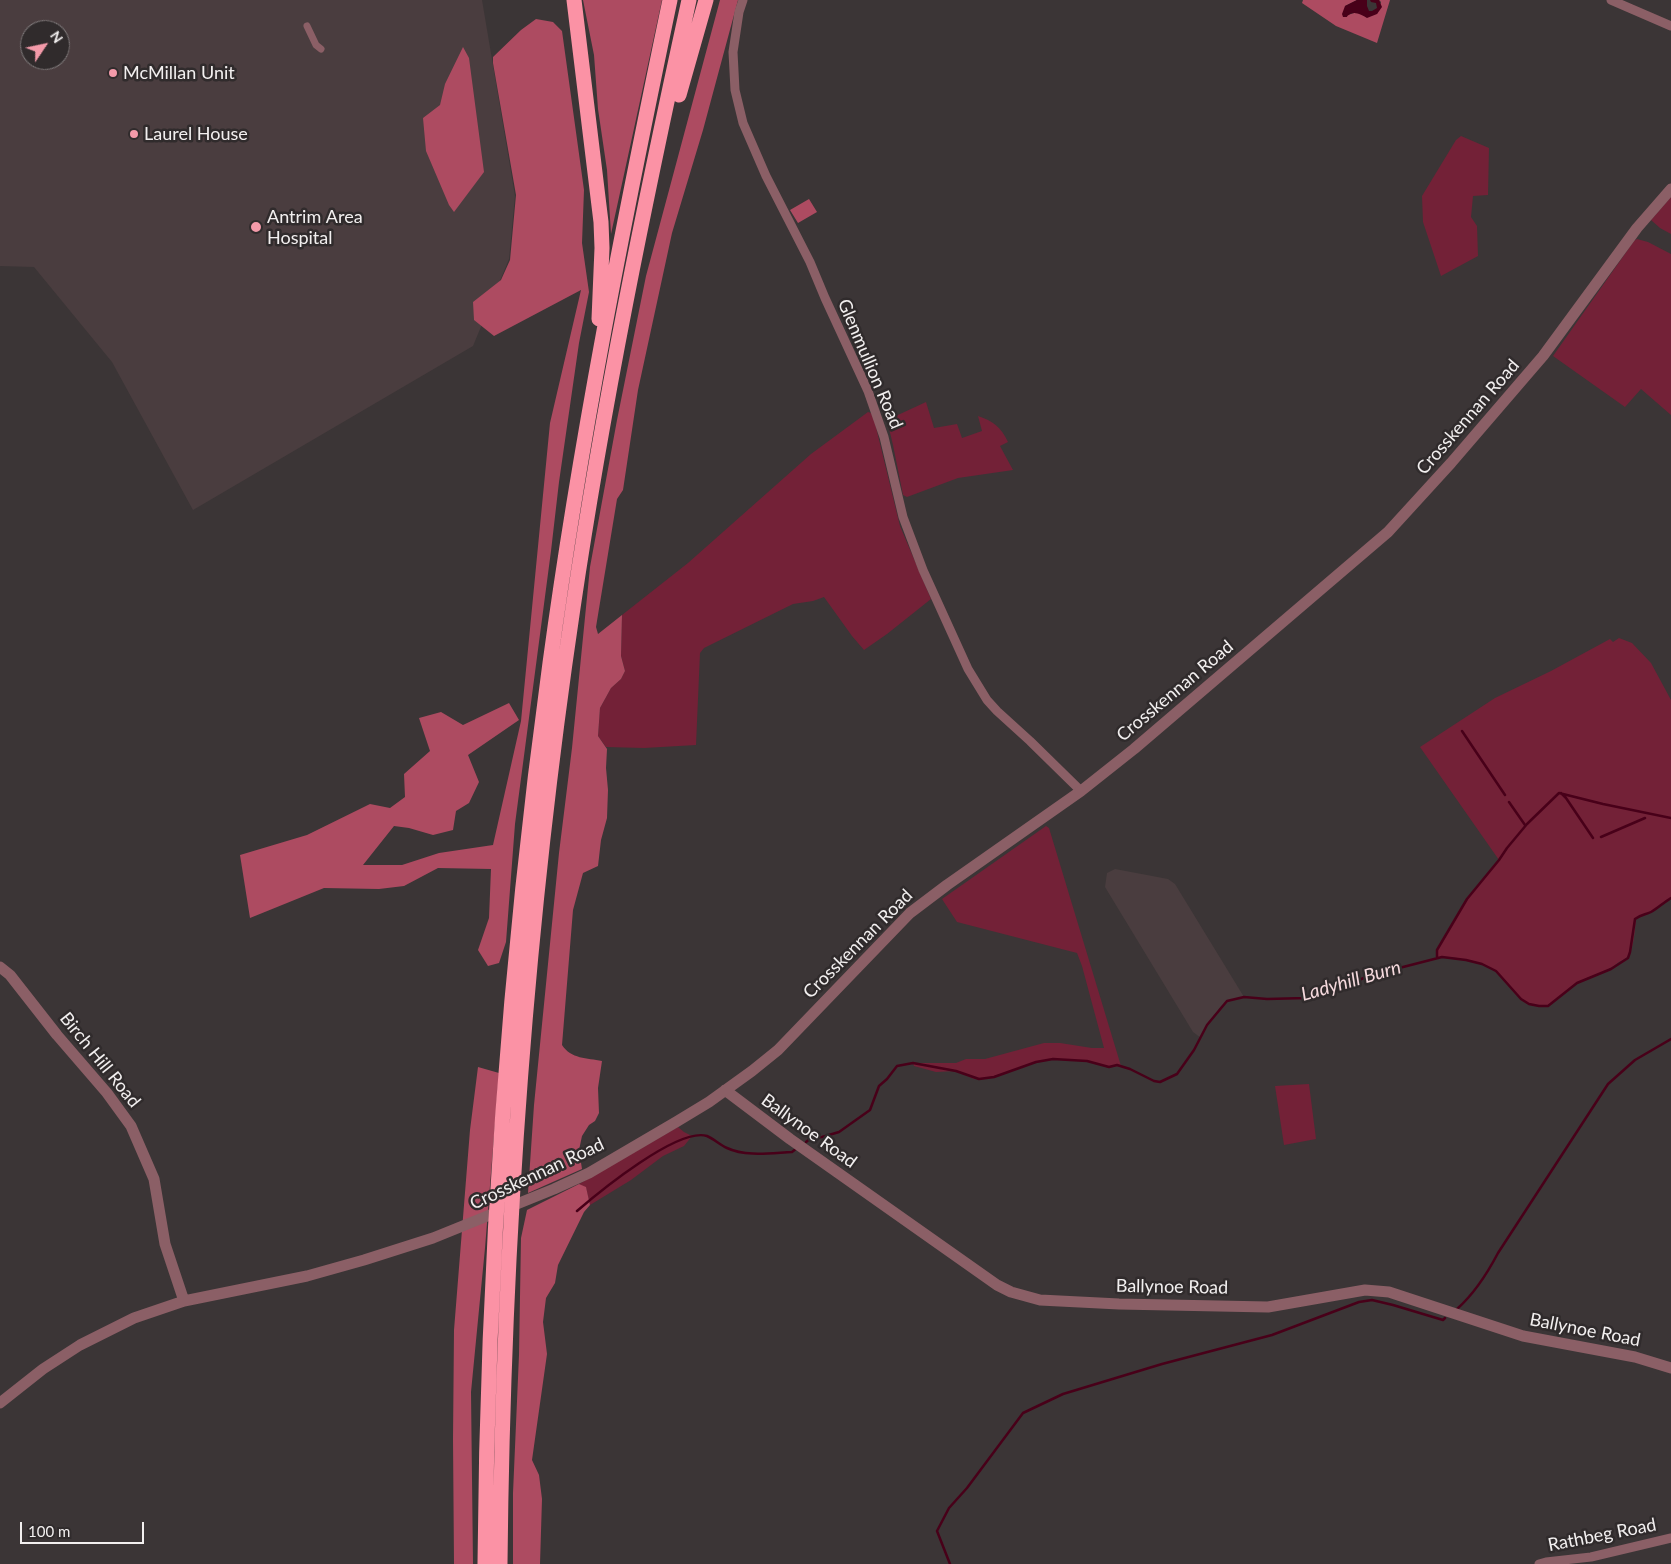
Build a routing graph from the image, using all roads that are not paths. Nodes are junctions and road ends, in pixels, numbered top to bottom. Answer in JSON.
{"nodes":[{"id":1,"x":574,"y":0,"type":"edge"},
{"id":2,"x":670,"y":0,"type":"edge"},
{"id":3,"x":689,"y":0,"type":"edge"},
{"id":4,"x":706,"y":0,"type":"edge"},
{"id":5,"x":743,"y":0,"type":"edge"},
{"id":6,"x":1611,"y":0,"type":"edge"},
{"id":7,"x":307,"y":26,"type":"dead end"},
{"id":8,"x":1671,"y":26,"type":"edge"},
{"id":9,"x":321,"y":49,"type":"dead end"},
{"id":10,"x":1671,"y":189,"type":"edge"},
{"id":11,"x":644,"y":212,"type":"junction"},
{"id":12,"x":599,"y":363,"type":"junction"},
{"id":13,"x":1082,"y":791,"type":"junction"},
{"id":14,"x":0,"y":967,"type":"edge"},
{"id":15,"x":725,"y":1090,"type":"junction"},
{"id":16,"x":184,"y":1301,"type":"junction"},
{"id":17,"x":1671,"y":1368,"type":"edge"},
{"id":18,"x":0,"y":1403,"type":"edge"},
{"id":19,"x":1671,"y":1538,"type":"edge"},
{"id":20,"x":485,"y":1564,"type":"edge"},
{"id":21,"x":500,"y":1564,"type":"edge"},
{"id":22,"x":1539,"y":1564,"type":"edge"}],
"edges":[{"from":1,"to":12,"type":"highway"},
{"from":2,"to":12,"type":"highway"},
{"from":3,"to":11,"type":"highway"},
{"from":4,"to":11,"type":"highway"},
{"from":5,"to":13,"type":"street","name":"Glenmullion Road"},
{"from":6,"to":8,"type":"street"},
{"from":7,"to":9,"type":"street"},
{"from":10,"to":13,"type":"street","name":"Crosskennan Road"},
{"from":11,"to":21,"type":"highway"},
{"from":12,"to":20,"type":"highway"},
{"from":13,"to":15,"type":"street","name":"Crosskennan Road"},
{"from":14,"to":16,"type":"street","name":"Birch Hill Road"},
{"from":15,"to":16,"type":"street","name":"Crosskennan Road"},
{"from":15,"to":17,"type":"street","name":"Ballynoe Road"},
{"from":16,"to":18,"type":"street","name":"Crosskennan Road"},
{"from":19,"to":22,"type":"street","name":"Rathbeg Road"}]}
